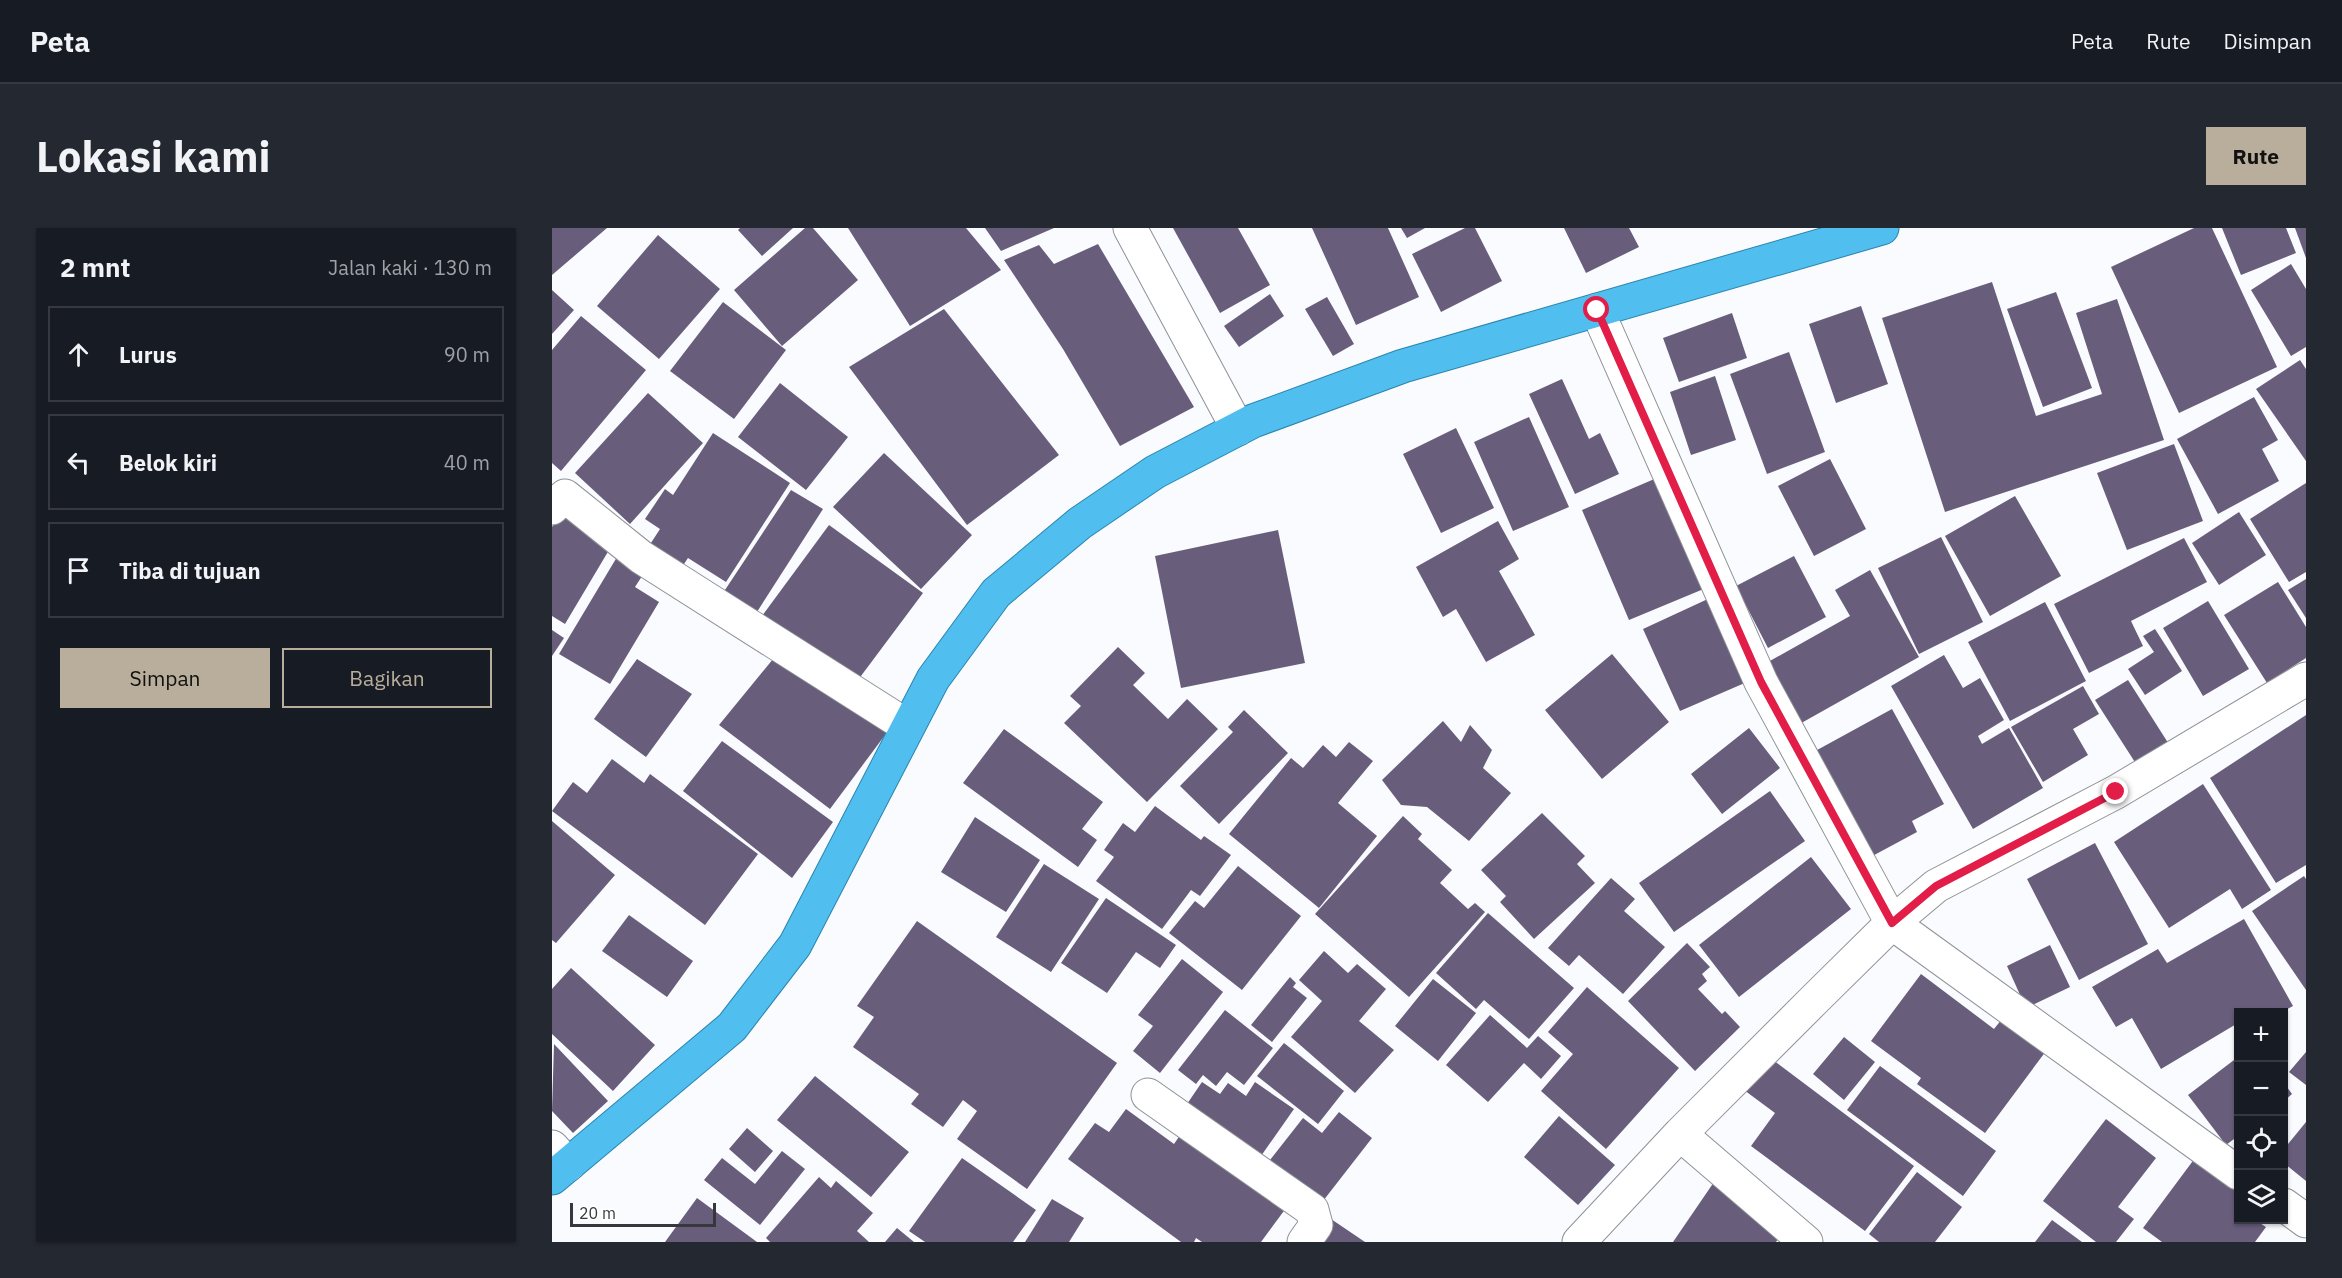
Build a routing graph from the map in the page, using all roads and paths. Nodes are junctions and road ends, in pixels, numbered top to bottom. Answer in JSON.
{"nodes":[{"id":1,"x":1130,"y":228,"type":"edge"},
{"id":2,"x":1882,"y":228,"type":"edge"},
{"id":3,"x":1597,"y":310,"type":"junction"},
{"id":4,"x":1238,"y":429,"type":"junction"},
{"id":5,"x":556,"y":495,"type":"edge"},
{"id":6,"x":2306,"y":678,"type":"edge"},
{"id":7,"x":907,"y":726,"type":"junction"},
{"id":8,"x":1892,"y":923,"type":"junction"},
{"id":9,"x":1148,"y":1095,"type":"dead end"},
{"id":10,"x":1680,"y":1134,"type":"junction"},
{"id":11,"x":557,"y":1163,"type":"edge"},
{"id":12,"x":2234,"y":1170,"type":"edge"},
{"id":13,"x":2288,"y":1208,"type":"edge"},
{"id":14,"x":2306,"y":1221,"type":"edge"},
{"id":15,"x":1798,"y":1239,"type":"edge"},
{"id":16,"x":1304,"y":1242,"type":"edge"},
{"id":17,"x":1579,"y":1242,"type":"edge"}],
"edges":[{"from":1,"to":4,"type":"street"},
{"from":2,"to":3,"type":"highway"},
{"from":3,"to":4,"type":"highway"},
{"from":3,"to":8,"type":"street"},
{"from":4,"to":7,"type":"highway"},
{"from":5,"to":7,"type":"street"},
{"from":6,"to":8,"type":"street"},
{"from":7,"to":11,"type":"highway"},
{"from":8,"to":10,"type":"street"},
{"from":8,"to":12,"type":"street"},
{"from":9,"to":16,"type":"street"},
{"from":10,"to":15,"type":"street"},
{"from":10,"to":17,"type":"street"},
{"from":13,"to":14,"type":"street"}]}
